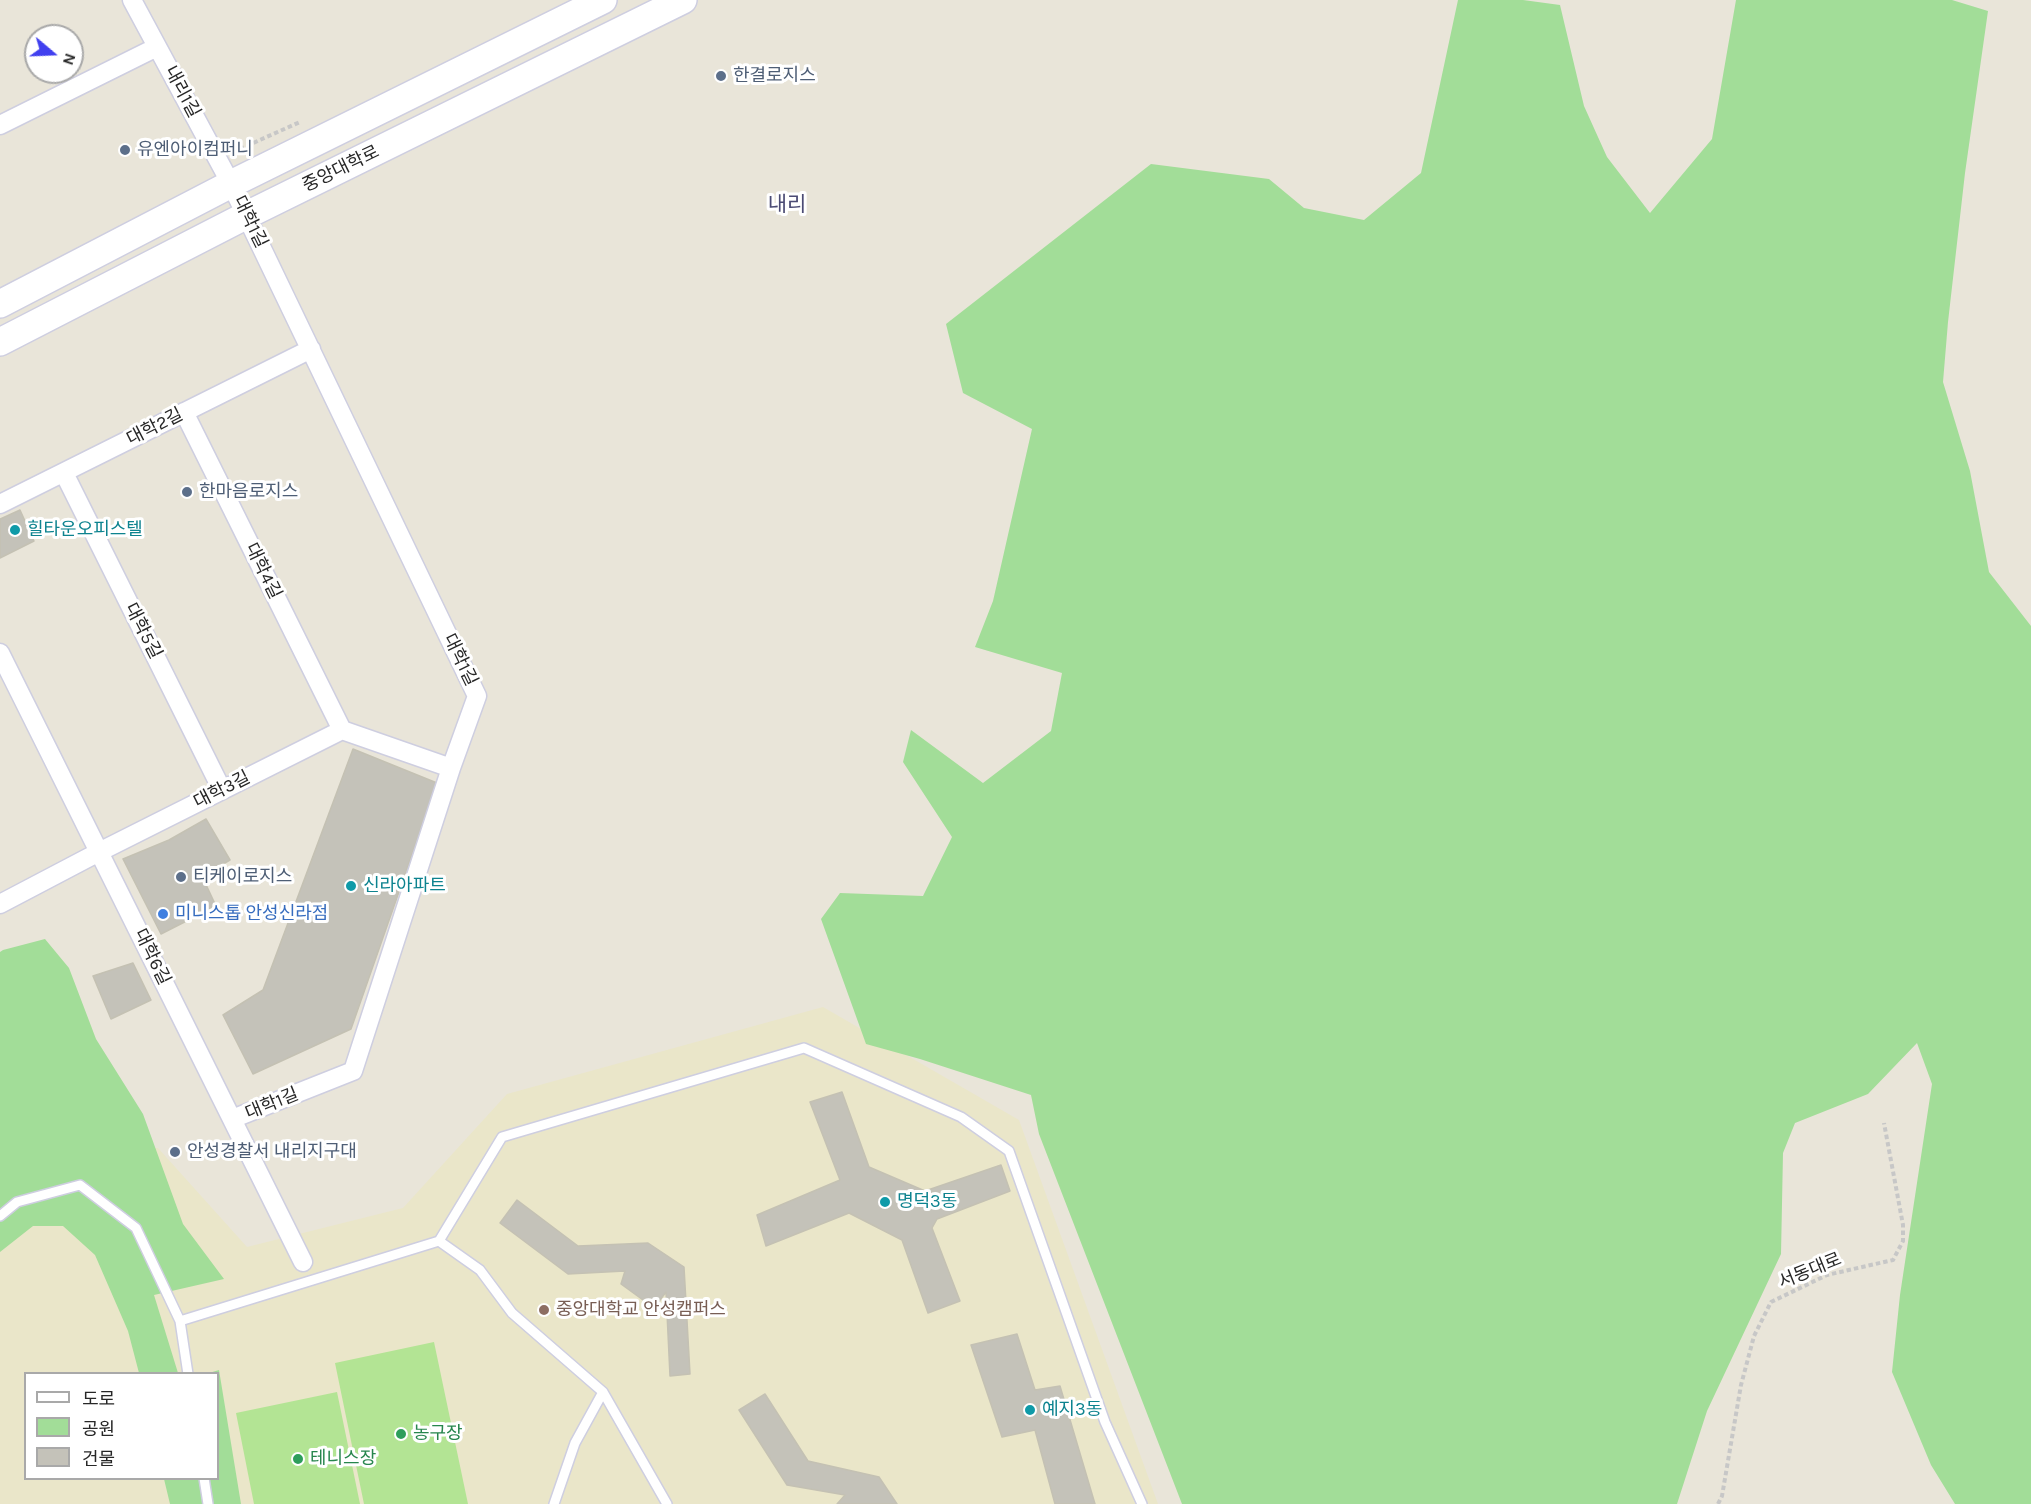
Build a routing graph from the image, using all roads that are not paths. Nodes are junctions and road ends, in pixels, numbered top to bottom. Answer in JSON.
{"nodes":[{"id":1,"x":132,"y":0,"type":"edge"},
{"id":2,"x":603,"y":0,"type":"edge"},
{"id":3,"x":683,"y":0,"type":"edge"},
{"id":4,"x":158,"y":47,"type":"junction"},
{"id":5,"x":0,"y":124,"type":"edge"},
{"id":6,"x":231,"y":184,"type":"junction"},
{"id":7,"x":247,"y":215,"type":"junction"},
{"id":8,"x":0,"y":304,"type":"edge"},
{"id":9,"x":0,"y":342,"type":"edge"},
{"id":10,"x":311,"y":349,"type":"junction"},
{"id":11,"x":184,"y":412,"type":"junction"},
{"id":12,"x":63,"y":473,"type":"junction"},
{"id":13,"x":0,"y":504,"type":"edge"},
{"id":14,"x":0,"y":653,"type":"edge"},
{"id":15,"x":342,"y":730,"type":"junction"},
{"id":16,"x":451,"y":768,"type":"junction"},
{"id":17,"x":222,"y":790,"type":"junction"},
{"id":18,"x":99,"y":852,"type":"junction"},
{"id":19,"x":0,"y":904,"type":"edge"},
{"id":20,"x":232,"y":1119,"type":"junction"},
{"id":21,"x":0,"y":1216,"type":"edge"},
{"id":22,"x":439,"y":1241,"type":"junction"},
{"id":23,"x":303,"y":1262,"type":"dead end"},
{"id":24,"x":180,"y":1321,"type":"junction"},
{"id":25,"x":188,"y":1372,"type":"edge"},
{"id":26,"x":603,"y":1392,"type":"junction"},
{"id":27,"x":204,"y":1480,"type":"edge"},
{"id":28,"x":208,"y":1504,"type":"edge"},
{"id":29,"x":554,"y":1504,"type":"edge"},
{"id":30,"x":667,"y":1504,"type":"edge"},
{"id":31,"x":1142,"y":1504,"type":"edge"}],
"edges":[{"from":1,"to":4,"type":"street","name":"내리1길"},
{"from":2,"to":6,"type":"street","name":"중앙대학로"},
{"from":3,"to":7,"type":"street","name":"중앙대학로"},
{"from":4,"to":5,"type":"street"},
{"from":4,"to":6,"type":"street","name":"내리1길"},
{"from":6,"to":7,"type":"street","name":"대학1길"},
{"from":6,"to":8,"type":"street","name":"중앙대학로"},
{"from":7,"to":9,"type":"street","name":"중앙대학로"},
{"from":7,"to":10,"type":"street","name":"대학1길"},
{"from":10,"to":11,"type":"street","name":"대학2길"},
{"from":10,"to":16,"type":"street","name":"대학1길"},
{"from":11,"to":12,"type":"street","name":"대학2길"},
{"from":11,"to":15,"type":"street","name":"대학4길"},
{"from":12,"to":13,"type":"street","name":"대학2길"},
{"from":12,"to":17,"type":"street","name":"대학5길"},
{"from":14,"to":18,"type":"street","name":"대학6길"},
{"from":15,"to":16,"type":"street"},
{"from":15,"to":17,"type":"street","name":"대학3길"},
{"from":16,"to":20,"type":"street","name":"대학1길"},
{"from":17,"to":18,"type":"street","name":"대학3길"},
{"from":18,"to":19,"type":"street","name":"대학3길"},
{"from":18,"to":20,"type":"street","name":"대학6길"},
{"from":20,"to":23,"type":"street","name":"대학6길"},
{"from":21,"to":24,"type":"lane"},
{"from":22,"to":24,"type":"lane"},
{"from":22,"to":26,"type":"lane"},
{"from":22,"to":31,"type":"lane"},
{"from":24,"to":25,"type":"lane"},
{"from":26,"to":29,"type":"lane"},
{"from":26,"to":30,"type":"lane"},
{"from":27,"to":28,"type":"lane"}]}
